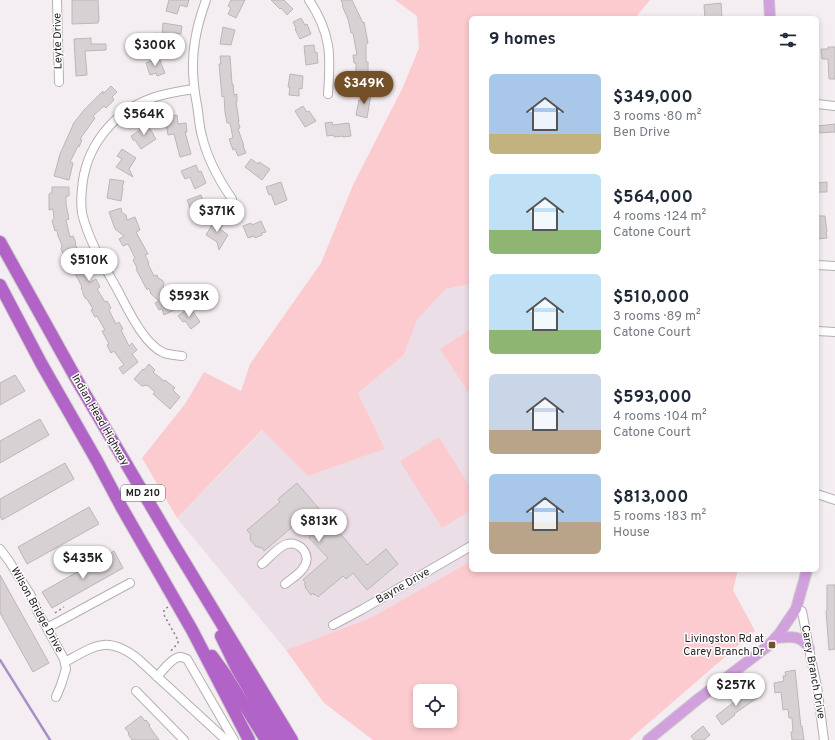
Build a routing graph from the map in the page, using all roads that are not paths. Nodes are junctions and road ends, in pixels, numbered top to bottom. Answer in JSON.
{"nodes":[{"id":1,"x":57,"y":0,"type":"edge"},
{"id":2,"x":206,"y":0,"type":"edge"},
{"id":3,"x":309,"y":0,"type":"edge"},
{"id":4,"x":769,"y":0,"type":"edge"},
{"id":5,"x":770,"y":16,"type":"edge"},
{"id":6,"x":58,"y":82,"type":"dead end"},
{"id":7,"x":194,"y":89,"type":"junction"},
{"id":8,"x":328,"y":94,"type":"dead end"},
{"id":9,"x":819,"y":104,"type":"edge"},
{"id":10,"x":835,"y":106,"type":"edge"},
{"id":11,"x":232,"y":199,"type":"dead end"},
{"id":12,"x":0,"y":242,"type":"edge"},
{"id":13,"x":819,"y":265,"type":"edge"},
{"id":14,"x":835,"y":266,"type":"edge"},
{"id":15,"x":0,"y":285,"type":"edge"},
{"id":16,"x":819,"y":331,"type":"edge"},
{"id":17,"x":835,"y":332,"type":"edge"},
{"id":18,"x":182,"y":356,"type":"dead end"},
{"id":19,"x":819,"y":495,"type":"edge"},
{"id":20,"x":835,"y":500,"type":"edge"},
{"id":21,"x":174,"y":545,"type":"junction"},
{"id":22,"x":469,"y":547,"type":"edge"},
{"id":23,"x":0,"y":548,"type":"edge"},
{"id":24,"x":262,"y":564,"type":"dead end"},
{"id":25,"x":806,"y":572,"type":"edge"},
{"id":26,"x":130,"y":583,"type":"dead end"},
{"id":27,"x":285,"y":584,"type":"dead end"},
{"id":28,"x":796,"y":608,"type":"junction"},
{"id":29,"x":333,"y":625,"type":"dead end"},
{"id":30,"x":47,"y":628,"type":"junction"},
{"id":31,"x":192,"y":630,"type":"junction"},
{"id":32,"x":776,"y":638,"type":"junction"},
{"id":33,"x":809,"y":648,"type":"junction"},
{"id":34,"x":65,"y":662,"type":"junction"},
{"id":35,"x":157,"y":676,"type":"junction"},
{"id":36,"x":136,"y":691,"type":"dead end"},
{"id":37,"x":56,"y":697,"type":"dead end"},
{"id":38,"x":184,"y":740,"type":"edge"},
{"id":39,"x":226,"y":740,"type":"edge"},
{"id":40,"x":234,"y":740,"type":"edge"},
{"id":41,"x":249,"y":740,"type":"edge"},
{"id":42,"x":266,"y":740,"type":"edge"},
{"id":43,"x":278,"y":740,"type":"edge"},
{"id":44,"x":292,"y":740,"type":"edge"},
{"id":45,"x":648,"y":740,"type":"edge"},
{"id":46,"x":824,"y":740,"type":"edge"}],
"edges":[{"from":1,"to":6,"type":"street","name":"Leyte Drive"},
{"from":2,"to":7,"type":"street"},
{"from":3,"to":8,"type":"street"},
{"from":4,"to":5,"type":"main road"},
{"from":7,"to":11,"type":"street"},
{"from":7,"to":18,"type":"street"},
{"from":9,"to":10,"type":"street"},
{"from":12,"to":21,"type":"highway","name":"Indian Head Highway","number":"MD 210"},
{"from":13,"to":14,"type":"street"},
{"from":15,"to":31,"type":"highway","name":"Indian Head Highway","number":"MD 210"},
{"from":16,"to":17,"type":"street"},
{"from":19,"to":20,"type":"street"},
{"from":21,"to":43,"type":"highway"},
{"from":21,"to":44,"type":"highway","name":"Indian Head Highway","number":"MD 210"},
{"from":22,"to":29,"type":"street","name":"Bayne Drive"},
{"from":23,"to":30,"type":"street","name":"Wilson Bridge Drive"},
{"from":24,"to":27,"type":"street"},
{"from":25,"to":28,"type":"main road"},
{"from":26,"to":30,"type":"street"},
{"from":28,"to":32,"type":"main road"},
{"from":28,"to":33,"type":"street","name":"Carey Branch Drive"},
{"from":30,"to":34,"type":"street","name":"Wilson Bridge Drive"},
{"from":31,"to":41,"type":"highway","name":"Indian Head Highway","number":"MD 210"},
{"from":31,"to":42,"type":"highway"},
{"from":32,"to":33,"type":"main road"},
{"from":32,"to":45,"type":"main road"},
{"from":33,"to":46,"type":"street","name":"Carey Branch Drive"},
{"from":34,"to":35,"type":"street"},
{"from":34,"to":37,"type":"street","name":"Wilson Bridge Drive"},
{"from":35,"to":39,"type":"street"},
{"from":35,"to":40,"type":"street"},
{"from":36,"to":38,"type":"street"}]}
